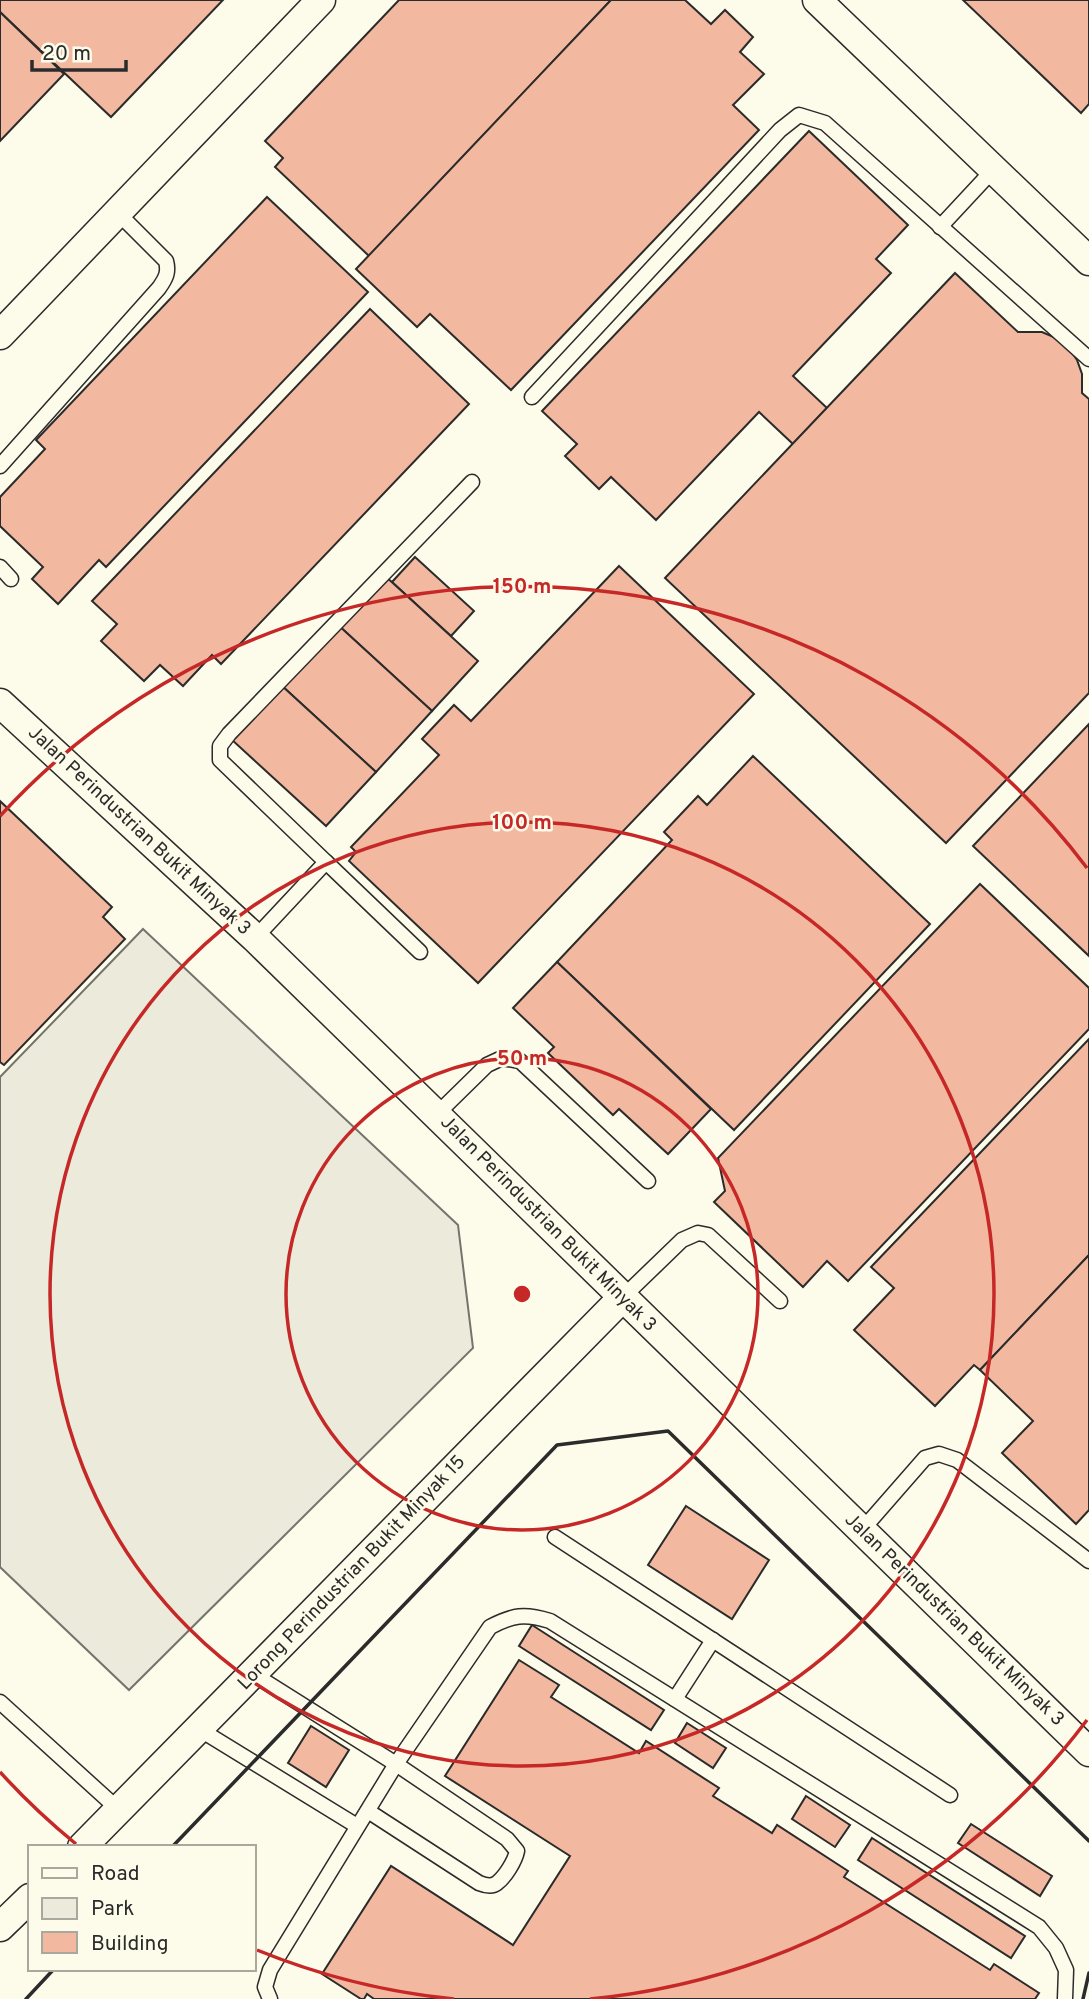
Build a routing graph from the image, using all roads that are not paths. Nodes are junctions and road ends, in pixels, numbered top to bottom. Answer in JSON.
{"nodes":[{"id":1,"x":321,"y":0,"type":"edge"},
{"id":2,"x":817,"y":0,"type":"edge"},
{"id":3,"x":994,"y":169,"type":"junction"},
{"id":4,"x":117,"y":212,"type":"junction"},
{"id":5,"x":940,"y":227,"type":"junction"},
{"id":6,"x":1089,"y":261,"type":"edge"},
{"id":7,"x":0,"y":335,"type":"edge"},
{"id":8,"x":1089,"y":359,"type":"edge"},
{"id":9,"x":532,"y":397,"type":"dead end"},
{"id":10,"x":0,"y":466,"type":"edge"},
{"id":11,"x":472,"y":482,"type":"dead end"},
{"id":12,"x":0,"y":567,"type":"edge"},
{"id":13,"x":11,"y":579,"type":"dead end"},
{"id":14,"x":0,"y":703,"type":"edge"},
{"id":15,"x":326,"y":862,"type":"junction"},
{"id":16,"x":255,"y":938,"type":"junction"},
{"id":17,"x":420,"y":952,"type":"dead end"},
{"id":18,"x":437,"y":1114,"type":"junction"},
{"id":19,"x":648,"y":1181,"type":"dead end"},
{"id":20,"x":622,"y":1298,"type":"junction"},
{"id":21,"x":780,"y":1301,"type":"dead end"},
{"id":22,"x":862,"y":1530,"type":"junction"},
{"id":23,"x":555,"y":1537,"type":"dead end"},
{"id":24,"x":1089,"y":1561,"type":"edge"},
{"id":25,"x":713,"y":1640,"type":"junction"},
{"id":26,"x":253,"y":1674,"type":"junction"},
{"id":27,"x":675,"y":1699,"type":"junction"},
{"id":28,"x":0,"y":1702,"type":"edge"},
{"id":29,"x":199,"y":1729,"type":"junction"},
{"id":30,"x":1089,"y":1752,"type":"edge"},
{"id":31,"x":396,"y":1764,"type":"junction"},
{"id":32,"x":950,"y":1795,"type":"dead end"},
{"id":33,"x":119,"y":1811,"type":"junction"},
{"id":34,"x":368,"y":1811,"type":"junction"},
{"id":35,"x":357,"y":1826,"type":"junction"},
{"id":36,"x":84,"y":1845,"type":"edge"},
{"id":37,"x":28,"y":1900,"type":"edge"},
{"id":38,"x":0,"y":1927,"type":"edge"},
{"id":39,"x":270,"y":1999,"type":"edge"},
{"id":40,"x":1065,"y":1999,"type":"edge"}],
"edges":[{"from":1,"to":4,"type":"street"},
{"from":2,"to":3,"type":"street"},
{"from":3,"to":5,"type":"lane"},
{"from":3,"to":6,"type":"street"},
{"from":4,"to":7,"type":"street"},
{"from":4,"to":10,"type":"lane"},
{"from":5,"to":8,"type":"lane"},
{"from":5,"to":9,"type":"lane"},
{"from":11,"to":15,"type":"lane"},
{"from":12,"to":13,"type":"lane"},
{"from":14,"to":16,"type":"street","name":"Jalan Perindustrian Bukit Minyak 3"},
{"from":15,"to":16,"type":"lane"},
{"from":15,"to":17,"type":"lane"},
{"from":16,"to":18,"type":"street","name":"Jalan Perindustrian Bukit Minyak 3"},
{"from":18,"to":19,"type":"lane"},
{"from":18,"to":20,"type":"street","name":"Jalan Perindustrian Bukit Minyak 3"},
{"from":20,"to":21,"type":"lane"},
{"from":20,"to":22,"type":"street","name":"Jalan Perindustrian Bukit Minyak 3"},
{"from":20,"to":26,"type":"street","name":"Lorong Perindustrian Bukit Minyak 15"},
{"from":22,"to":24,"type":"lane"},
{"from":22,"to":30,"type":"street","name":"Jalan Perindustrian Bukit Minyak 3"},
{"from":23,"to":25,"type":"lane"},
{"from":25,"to":27,"type":"lane"},
{"from":25,"to":32,"type":"lane"},
{"from":26,"to":29,"type":"street","name":"Lorong Perindustrian Bukit Minyak 15"},
{"from":26,"to":31,"type":"lane"},
{"from":27,"to":31,"type":"lane"},
{"from":27,"to":40,"type":"lane"},
{"from":28,"to":33,"type":"lane"},
{"from":29,"to":33,"type":"street","name":"Lorong Perindustrian Bukit Minyak 15"},
{"from":29,"to":35,"type":"lane"},
{"from":31,"to":34,"type":"lane"},
{"from":31,"to":34,"type":"lane"},
{"from":33,"to":36,"type":"street","name":"Lorong Perindustrian Bukit Minyak 15"},
{"from":34,"to":35,"type":"lane"},
{"from":35,"to":39,"type":"lane"},
{"from":37,"to":38,"type":"street"}]}
